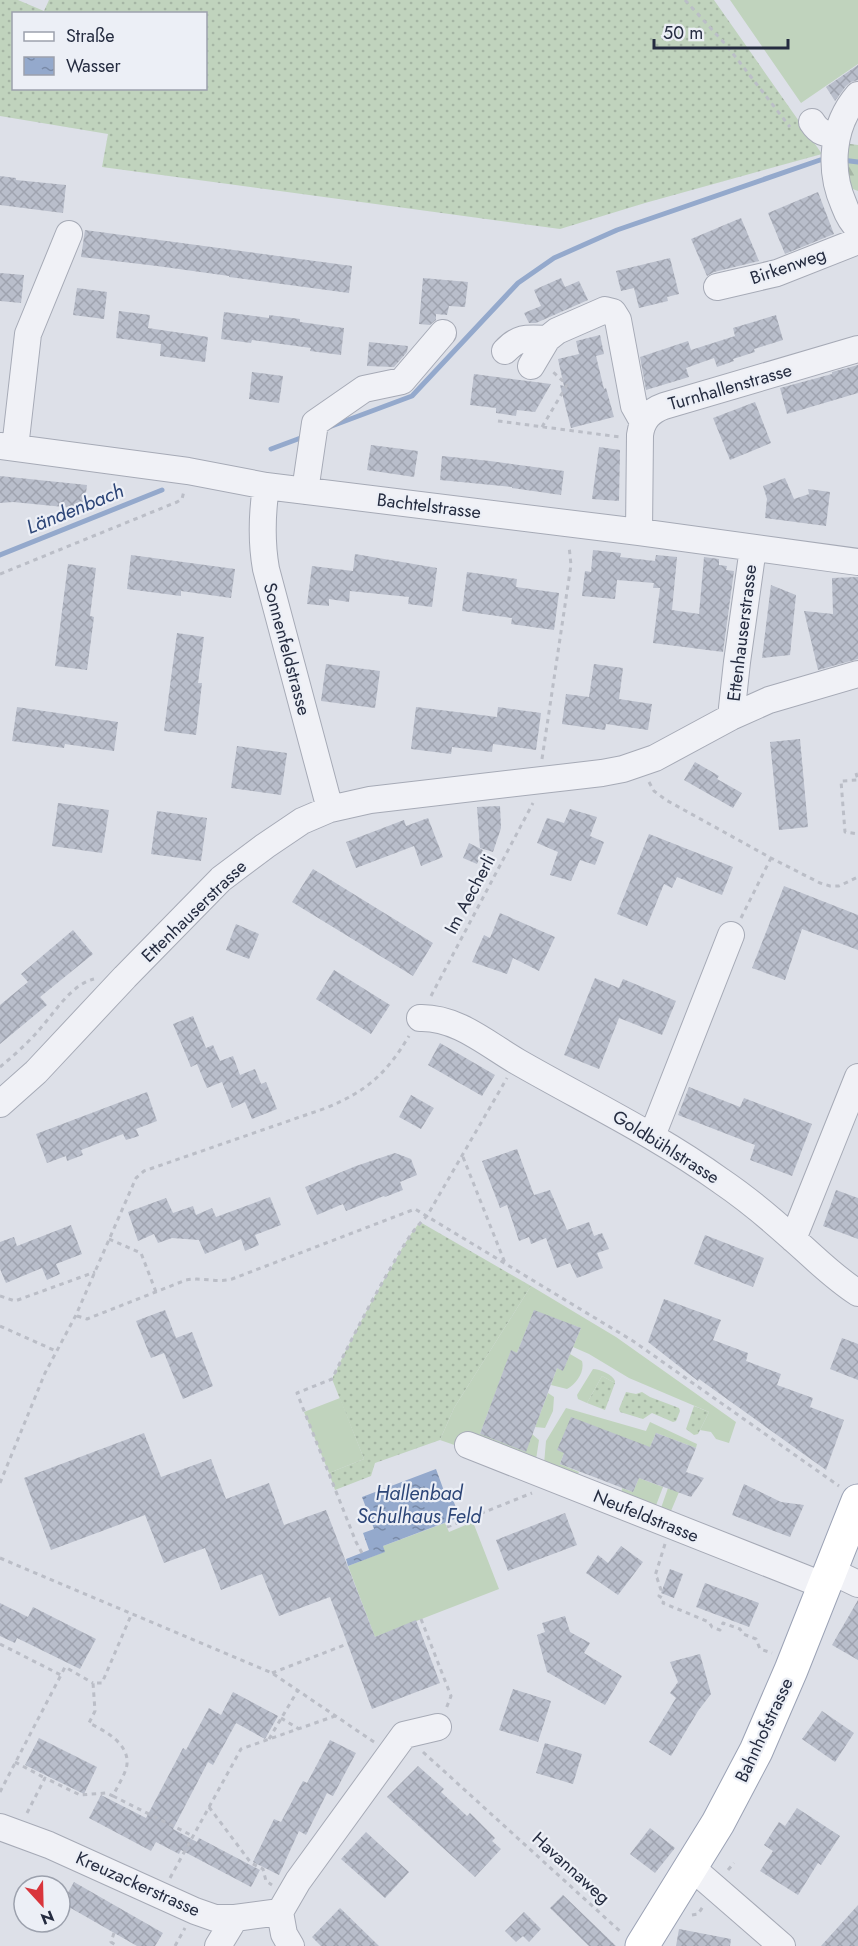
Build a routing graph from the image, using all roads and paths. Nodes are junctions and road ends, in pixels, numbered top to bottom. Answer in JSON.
{"nodes":[{"id":1,"x":685,"y":0,"type":"edge"},
{"id":2,"x":858,"y":95,"type":"edge"},
{"id":3,"x":803,"y":127,"type":"joint"},
{"id":4,"x":835,"y":151,"type":"junction"},
{"id":5,"x":857,"y":232,"type":"edge"},
{"id":6,"x":69,"y":234,"type":"dead end"},
{"id":7,"x":717,"y":287,"type":"dead end"},
{"id":8,"x":443,"y":333,"type":"dead end"},
{"id":9,"x":858,"y":349,"type":"edge"},
{"id":10,"x":505,"y":351,"type":"dead end"},
{"id":11,"x":538,"y":354,"type":"junction"},
{"id":12,"x":498,"y":421,"type":"dead end"},
{"id":13,"x":542,"y":427,"type":"junction"},
{"id":14,"x":641,"y":431,"type":"junction"},
{"id":15,"x":8,"y":447,"type":"edge"},
{"id":16,"x":266,"y":486,"type":"junction"},
{"id":17,"x":185,"y":488,"type":"dead end"},
{"id":18,"x":305,"y":490,"type":"junction"},
{"id":19,"x":639,"y":532,"type":"junction"},
{"id":20,"x":568,"y":545,"type":"dead end"},
{"id":21,"x":753,"y":548,"type":"junction"},
{"id":22,"x":858,"y":562,"type":"edge"},
{"id":23,"x":0,"y":574,"type":"edge"},
{"id":24,"x":858,"y":674,"type":"edge"},
{"id":25,"x":731,"y":717,"type":"junction"},
{"id":26,"x":641,"y":763,"type":"junction"},
{"id":27,"x":856,"y":773,"type":"dead end"},
{"id":28,"x":539,"y":780,"type":"junction"},
{"id":29,"x":330,"y":809,"type":"junction"},
{"id":30,"x":858,"y":834,"type":"edge"},
{"id":31,"x":771,"y":858,"type":"junction"},
{"id":32,"x":858,"y":877,"type":"edge"},
{"id":33,"x":731,"y":935,"type":"joint"},
{"id":34,"x":125,"y":977,"type":"junction"},
{"id":35,"x":420,"y":1018,"type":"junction"},
{"id":36,"x":517,"y":1062,"type":"junction"},
{"id":37,"x":0,"y":1068,"type":"edge"},
{"id":38,"x":858,"y":1077,"type":"edge"},
{"id":39,"x":0,"y":1104,"type":"edge"},
{"id":40,"x":652,"y":1136,"type":"junction"},
{"id":41,"x":463,"y":1157,"type":"junction"},
{"id":42,"x":427,"y":1216,"type":"junction"},
{"id":43,"x":109,"y":1239,"type":"junction"},
{"id":44,"x":793,"y":1239,"type":"junction"},
{"id":45,"x":505,"y":1263,"type":"junction"},
{"id":46,"x":95,"y":1272,"type":"junction"},
{"id":47,"x":156,"y":1292,"type":"junction"},
{"id":48,"x":858,"y":1293,"type":"edge"},
{"id":49,"x":0,"y":1296,"type":"edge"},
{"id":50,"x":76,"y":1316,"type":"junction"},
{"id":51,"x":0,"y":1326,"type":"edge"},
{"id":52,"x":56,"y":1351,"type":"junction"},
{"id":53,"x":468,"y":1445,"type":"dead end"},
{"id":54,"x":561,"y":1482,"type":"junction"},
{"id":55,"x":0,"y":1483,"type":"edge"},
{"id":56,"x":853,"y":1496,"type":"edge"},
{"id":57,"x":672,"y":1526,"type":"junction"},
{"id":58,"x":447,"y":1527,"type":"dead end"},
{"id":59,"x":362,"y":1553,"type":"dead end"},
{"id":60,"x":0,"y":1557,"type":"edge"},
{"id":61,"x":838,"y":1580,"type":"edge"},
{"id":62,"x":132,"y":1613,"type":"junction"},
{"id":63,"x":421,"y":1619,"type":"dead end"},
{"id":64,"x":0,"y":1644,"type":"edge"},
{"id":65,"x":347,"y":1644,"type":"dead end"},
{"id":66,"x":775,"y":1654,"type":"dead end"},
{"id":67,"x":272,"y":1673,"type":"junction"},
{"id":68,"x":61,"y":1675,"type":"junction"},
{"id":69,"x":93,"y":1683,"type":"junction"},
{"id":70,"x":298,"y":1690,"type":"junction"},
{"id":71,"x":335,"y":1716,"type":"junction"},
{"id":72,"x":281,"y":1718,"type":"junction"},
{"id":73,"x":438,"y":1727,"type":"joint"},
{"id":74,"x":299,"y":1729,"type":"junction"},
{"id":75,"x":269,"y":1739,"type":"junction"},
{"id":76,"x":397,"y":1744,"type":"junction"},
{"id":77,"x":15,"y":1762,"type":"junction"},
{"id":78,"x":45,"y":1778,"type":"junction"},
{"id":79,"x":0,"y":1791,"type":"edge"},
{"id":80,"x":113,"y":1796,"type":"junction"},
{"id":81,"x":209,"y":1807,"type":"junction"},
{"id":82,"x":25,"y":1816,"type":"dead end"},
{"id":83,"x":0,"y":1827,"type":"edge"},
{"id":84,"x":193,"y":1836,"type":"junction"},
{"id":85,"x":703,"y":1877,"type":"junction"},
{"id":86,"x":167,"y":1883,"type":"dead end"},
{"id":87,"x":273,"y":1886,"type":"dead end"},
{"id":88,"x":280,"y":1912,"type":"junction"},
{"id":89,"x":690,"y":1915,"type":"dead end"},
{"id":90,"x":225,"y":1918,"type":"junction"},
{"id":91,"x":114,"y":1933,"type":"dead end"},
{"id":92,"x":646,"y":1939,"type":"edge"},
{"id":93,"x":117,"y":1946,"type":"edge"},
{"id":94,"x":199,"y":1946,"type":"edge"},
{"id":95,"x":218,"y":1946,"type":"edge"},
{"id":96,"x":291,"y":1946,"type":"edge"},
{"id":97,"x":782,"y":1946,"type":"edge"}],
"edges":[{"from":1,"to":3,"type":"path"},
{"from":2,"to":4,"type":"street"},
{"from":3,"to":4,"type":"street"},
{"from":4,"to":5,"type":"street","name":"Birkenweg"},
{"from":5,"to":7,"type":"street","name":"Birkenweg"},
{"from":6,"to":15,"type":"street"},
{"from":8,"to":18,"type":"street"},
{"from":9,"to":14,"type":"street","name":"Turnhallenstrasse"},
{"from":10,"to":11,"type":"street"},
{"from":11,"to":13,"type":"path"},
{"from":11,"to":14,"type":"street"},
{"from":12,"to":13,"type":"path"},
{"from":13,"to":14,"type":"path"},
{"from":14,"to":19,"type":"street"},
{"from":15,"to":16,"type":"street","name":"Bachtelstrasse"},
{"from":16,"to":18,"type":"street","name":"Bachtelstrasse"},
{"from":16,"to":29,"type":"street","name":"Sonnenfeldstrasse"},
{"from":17,"to":23,"type":"path"},
{"from":18,"to":19,"type":"street","name":"Bachtelstrasse"},
{"from":19,"to":21,"type":"street","name":"Bachtelstrasse"},
{"from":20,"to":28,"type":"path"},
{"from":21,"to":22,"type":"street","name":"Bachtelstrasse"},
{"from":21,"to":25,"type":"street","name":"Ettenhauserstrasse"},
{"from":24,"to":25,"type":"street","name":"Ettenhauserstrasse"},
{"from":25,"to":26,"type":"street","name":"Ettenhauserstrasse"},
{"from":26,"to":28,"type":"street","name":"Ettenhauserstrasse"},
{"from":26,"to":31,"type":"path"},
{"from":27,"to":30,"type":"path"},
{"from":28,"to":29,"type":"street","name":"Ettenhauserstrasse"},
{"from":28,"to":35,"type":"path","name":"Im Aecherli"},
{"from":29,"to":34,"type":"street","name":"Ettenhauserstrasse"},
{"from":31,"to":32,"type":"path"},
{"from":31,"to":33,"type":"path"},
{"from":33,"to":40,"type":"street"},
{"from":34,"to":37,"type":"path"},
{"from":34,"to":39,"type":"street","name":"Ettenhauserstrasse"},
{"from":35,"to":36,"type":"street","name":"Goldbühlstrasse"},
{"from":35,"to":43,"type":"path","name":"Im Aecherli"},
{"from":36,"to":40,"type":"street","name":"Goldbühlstrasse"},
{"from":36,"to":41,"type":"path"},
{"from":38,"to":44,"type":"street"},
{"from":40,"to":44,"type":"street","name":"Goldbühlstrasse"},
{"from":41,"to":42,"type":"path"},
{"from":41,"to":45,"type":"path"},
{"from":42,"to":45,"type":"path"},
{"from":42,"to":47,"type":"path"},
{"from":42,"to":59,"type":"path"},
{"from":43,"to":46,"type":"path","name":"Im Aecherli"},
{"from":43,"to":47,"type":"path"},
{"from":44,"to":48,"type":"street","name":"Goldbühlstrasse"},
{"from":45,"to":56,"type":"path"},
{"from":46,"to":49,"type":"path"},
{"from":46,"to":50,"type":"path","name":"Im Aecherli"},
{"from":47,"to":50,"type":"path"},
{"from":50,"to":52,"type":"path","name":"Im Aecherli"},
{"from":51,"to":52,"type":"path"},
{"from":52,"to":55,"type":"path","name":"Im Aecherli"},
{"from":53,"to":54,"type":"street","name":"Neufeldstrasse"},
{"from":54,"to":57,"type":"street","name":"Neufeldstrasse"},
{"from":54,"to":58,"type":"path"},
{"from":56,"to":61,"type":"main road","name":"Bahnhofstrasse"},
{"from":57,"to":61,"type":"street","name":"Neufeldstrasse"},
{"from":57,"to":66,"type":"path"},
{"from":60,"to":62,"type":"path"},
{"from":61,"to":85,"type":"main road","name":"Bahnhofstrasse"},
{"from":62,"to":67,"type":"path"},
{"from":62,"to":69,"type":"path"},
{"from":63,"to":73,"type":"path"},
{"from":64,"to":68,"type":"path"},
{"from":65,"to":67,"type":"path"},
{"from":67,"to":70,"type":"path"},
{"from":68,"to":69,"type":"path"},
{"from":68,"to":77,"type":"path"},
{"from":69,"to":80,"type":"path"},
{"from":70,"to":71,"type":"path"},
{"from":70,"to":72,"type":"path"},
{"from":71,"to":74,"type":"path"},
{"from":71,"to":76,"type":"path"},
{"from":72,"to":74,"type":"path"},
{"from":72,"to":75,"type":"path"},
{"from":73,"to":76,"type":"street"},
{"from":74,"to":75,"type":"path"},
{"from":75,"to":81,"type":"path"},
{"from":76,"to":88,"type":"street"},
{"from":76,"to":92,"type":"path","name":"Havannaweg"},
{"from":77,"to":78,"type":"path"},
{"from":77,"to":79,"type":"path"},
{"from":78,"to":80,"type":"path"},
{"from":78,"to":82,"type":"path"},
{"from":80,"to":84,"type":"path"},
{"from":81,"to":84,"type":"path"},
{"from":81,"to":87,"type":"path"},
{"from":83,"to":90,"type":"street","name":"Kreuzackerstrasse"},
{"from":84,"to":86,"type":"path"},
{"from":85,"to":89,"type":"path"},
{"from":85,"to":92,"type":"main road","name":"Bahnhofstrasse"},
{"from":85,"to":97,"type":"street"},
{"from":88,"to":90,"type":"street","name":"Kreuzackerstrasse"},
{"from":88,"to":96,"type":"street"},
{"from":90,"to":94,"type":"street"},
{"from":90,"to":95,"type":"street"},
{"from":91,"to":93,"type":"path"}]}
